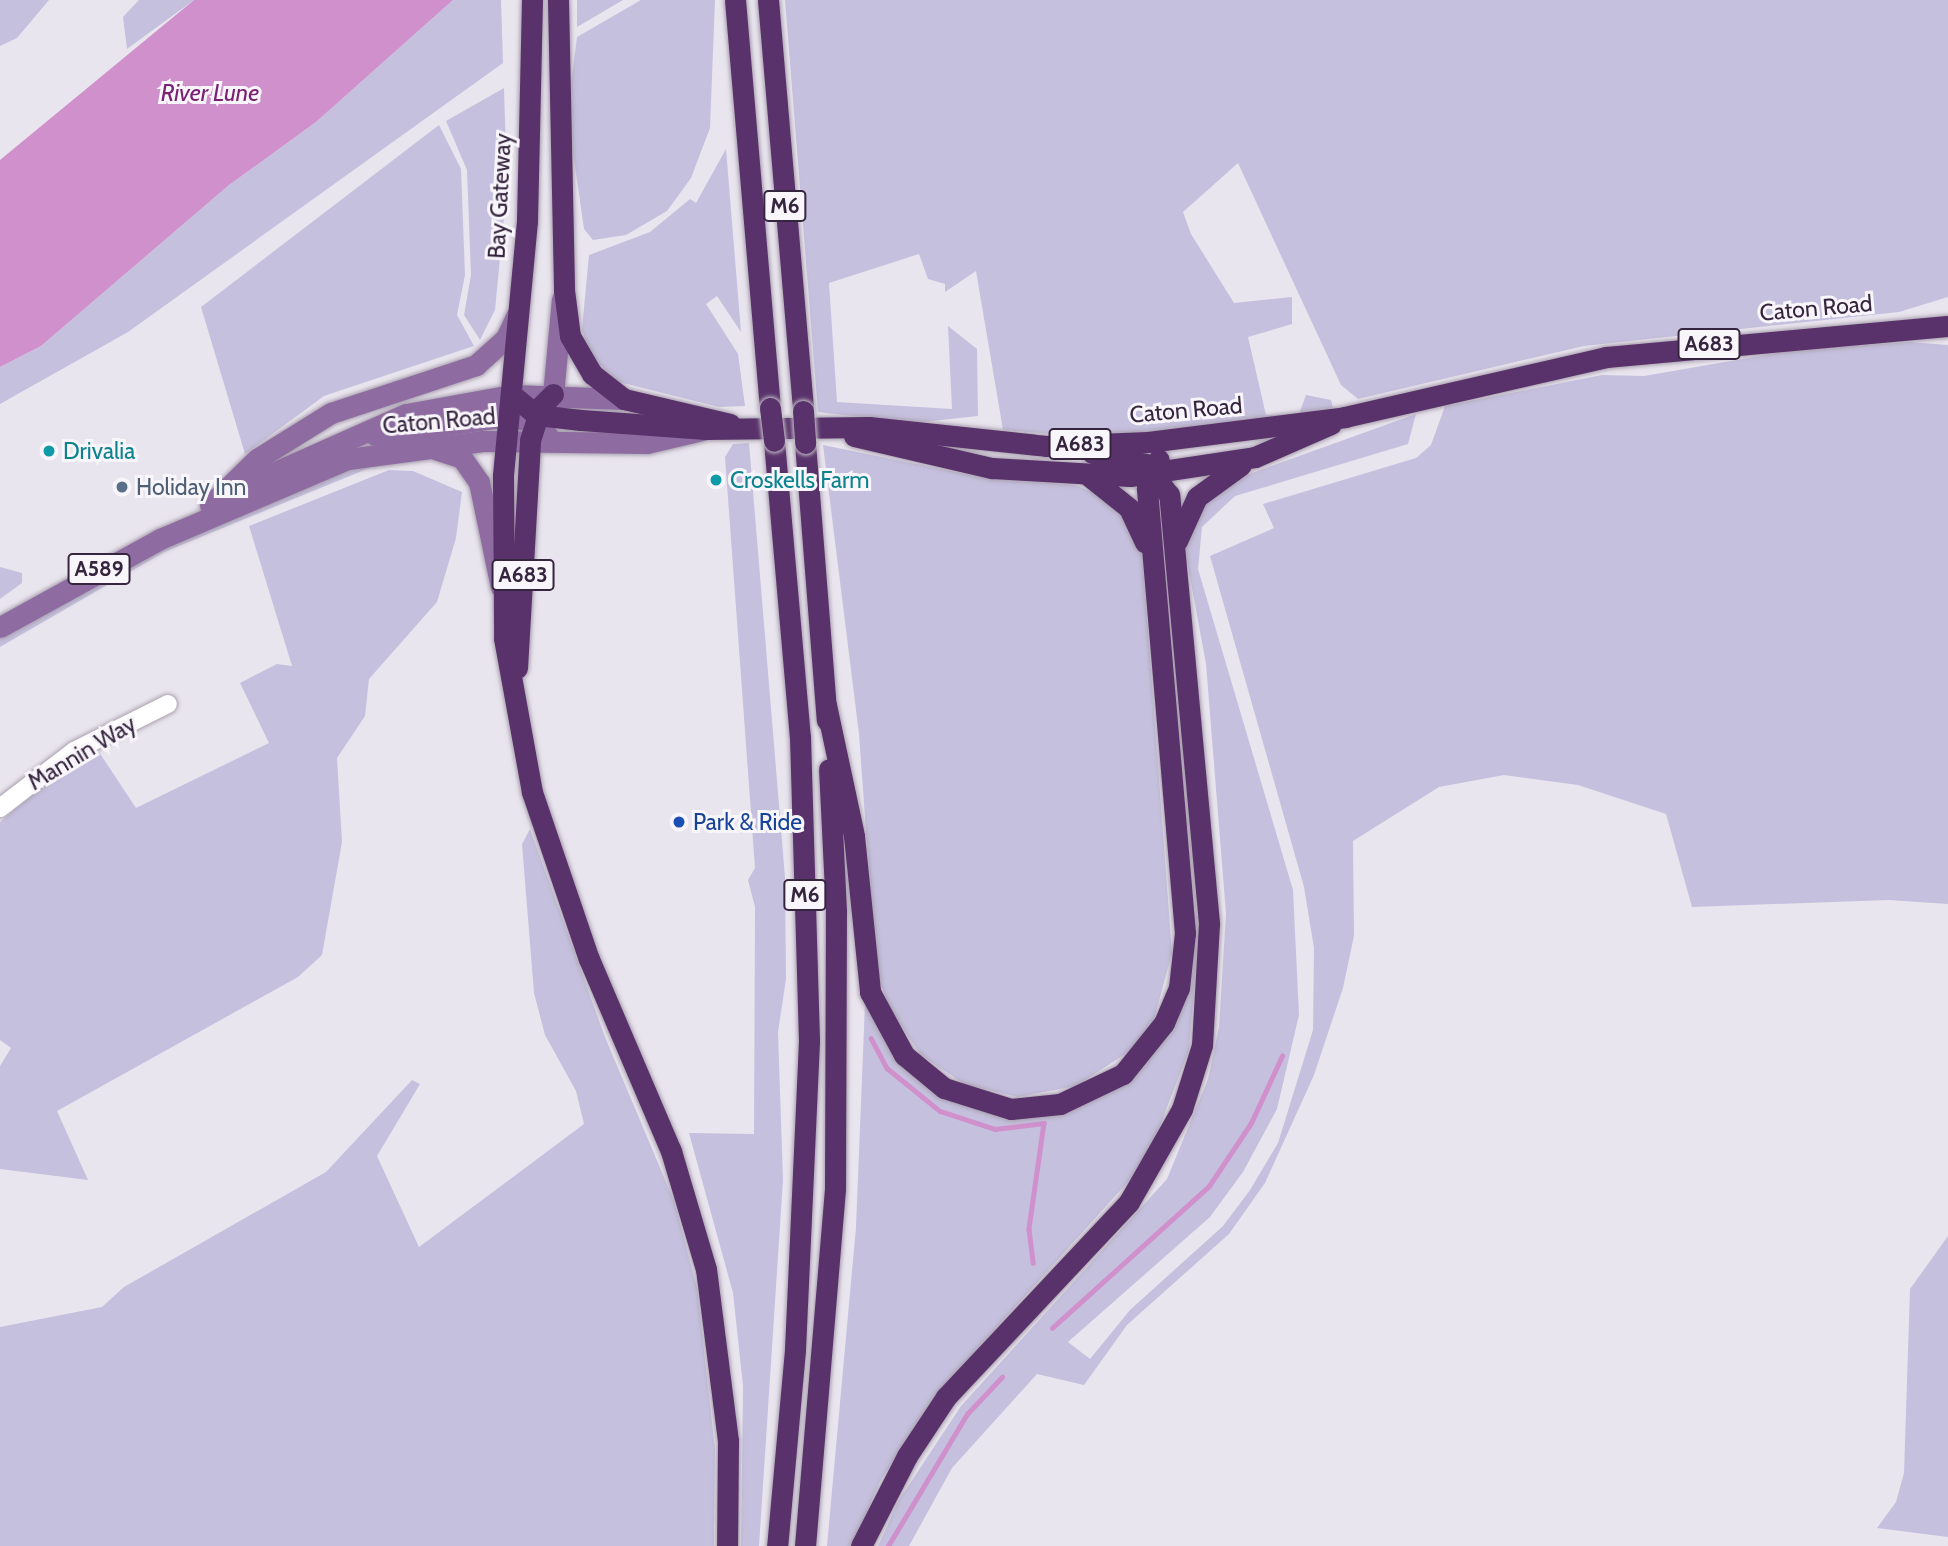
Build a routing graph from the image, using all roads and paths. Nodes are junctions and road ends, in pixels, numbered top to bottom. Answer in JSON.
{"nodes":[{"id":1,"x":532,"y":0,"type":"edge"},
{"id":2,"x":558,"y":0,"type":"edge"},
{"id":3,"x":735,"y":0,"type":"edge"},
{"id":4,"x":768,"y":0,"type":"edge"},
{"id":5,"x":564,"y":290,"type":"junction"},
{"id":6,"x":518,"y":312,"type":"junction"},
{"id":7,"x":1948,"y":326,"type":"edge"},
{"id":8,"x":553,"y":394,"type":"junction"},
{"id":9,"x":624,"y":399,"type":"junction"},
{"id":10,"x":510,"y":406,"type":"junction"},
{"id":11,"x":1345,"y":417,"type":"junction"},
{"id":12,"x":540,"y":427,"type":"junction"},
{"id":13,"x":739,"y":427,"type":"junction"},
{"id":14,"x":835,"y":431,"type":"junction"},
{"id":15,"x":505,"y":440,"type":"junction"},
{"id":16,"x":1180,"y":440,"type":"junction"},
{"id":17,"x":419,"y":445,"type":"junction"},
{"id":18,"x":1046,"y":446,"type":"junction"},
{"id":19,"x":1255,"y":457,"type":"junction"},
{"id":20,"x":1153,"y":473,"type":"junction"},
{"id":21,"x":1089,"y":476,"type":"junction"},
{"id":22,"x":210,"y":505,"type":"junction"},
{"id":23,"x":160,"y":539,"type":"junction"},
{"id":24,"x":1176,"y":545,"type":"junction"},
{"id":25,"x":1151,"y":559,"type":"junction"},
{"id":26,"x":501,"y":587,"type":"junction"},
{"id":27,"x":0,"y":627,"type":"edge"},
{"id":28,"x":168,"y":704,"type":"dead end"},
{"id":29,"x":826,"y":705,"type":"junction"},
{"id":30,"x":513,"y":709,"type":"junction"},
{"id":31,"x":0,"y":808,"type":"edge"},
{"id":32,"x":727,"y":1546,"type":"edge"},
{"id":33,"x":777,"y":1546,"type":"edge"},
{"id":34,"x":805,"y":1546,"type":"edge"},
{"id":35,"x":861,"y":1546,"type":"edge"}],
"edges":[{"from":1,"to":6,"type":"highway","name":"Bay Gateway","number":"A683"},
{"from":2,"to":5,"type":"highway"},
{"from":3,"to":33,"type":"highway","number":"M6","bridge":true},
{"from":4,"to":29,"type":"highway","number":"M6","bridge":true},
{"from":5,"to":8,"type":"main road"},
{"from":5,"to":9,"type":"highway","name":"Caton Road","number":"A683"},
{"from":6,"to":10,"type":"highway","name":"Bay Gateway","number":"A683"},
{"from":6,"to":22,"type":"main road"},
{"from":7,"to":11,"type":"highway","name":"Caton Road","number":"A683"},
{"from":8,"to":9,"type":"main road","name":"Caton Road","number":"A589"},
{"from":8,"to":10,"type":"main road","name":"Caton Road","number":"A589"},
{"from":8,"to":12,"type":"main road"},
{"from":9,"to":13,"type":"highway","name":"Caton Road","number":"A683"},
{"from":10,"to":12,"type":"highway"},
{"from":10,"to":15,"type":"highway","number":"A683"},
{"from":10,"to":22,"type":"main road","name":"Caton Road","number":"A589"},
{"from":11,"to":16,"type":"highway","name":"Caton Road","number":"A683"},
{"from":11,"to":19,"type":"highway","name":"Caton Road","number":"A683"},
{"from":12,"to":13,"type":"highway","name":"Caton Road","number":"A683"},
{"from":12,"to":15,"type":"main road","name":"Caton Road","number":"A589"},
{"from":12,"to":30,"type":"highway","number":"A683"},
{"from":13,"to":14,"type":"highway","name":"Caton Road","number":"A683"},
{"from":14,"to":18,"type":"highway","name":"Caton Road","number":"A683"},
{"from":14,"to":21,"type":"highway","name":"Caton Road","number":"A683"},
{"from":15,"to":17,"type":"main road","name":"Caton Road","number":"A589"},
{"from":15,"to":26,"type":"highway","number":"A683"},
{"from":16,"to":18,"type":"highway","name":"Caton Road","number":"A683"},
{"from":16,"to":20,"type":"highway"},
{"from":17,"to":23,"type":"main road","name":"Caton Road","number":"A589"},
{"from":17,"to":26,"type":"main road"},
{"from":18,"to":20,"type":"highway"},
{"from":19,"to":20,"type":"highway","name":"Caton Road","number":"A683"},
{"from":19,"to":24,"type":"highway"},
{"from":20,"to":21,"type":"highway","name":"Caton Road","number":"A683"},
{"from":20,"to":24,"type":"highway"},
{"from":20,"to":25,"type":"highway"},
{"from":21,"to":25,"type":"highway"},
{"from":22,"to":23,"type":"main road","name":"Caton Road","number":"A589"},
{"from":23,"to":27,"type":"main road","name":"Caton Road","number":"A589"},
{"from":24,"to":35,"type":"highway"},
{"from":25,"to":29,"type":"highway"},
{"from":26,"to":30,"type":"highway","number":"A683"},
{"from":28,"to":31,"type":"street","name":"Mannin Way"},
{"from":29,"to":34,"type":"highway","number":"M6"},
{"from":30,"to":32,"type":"highway","number":"A683"}]}
